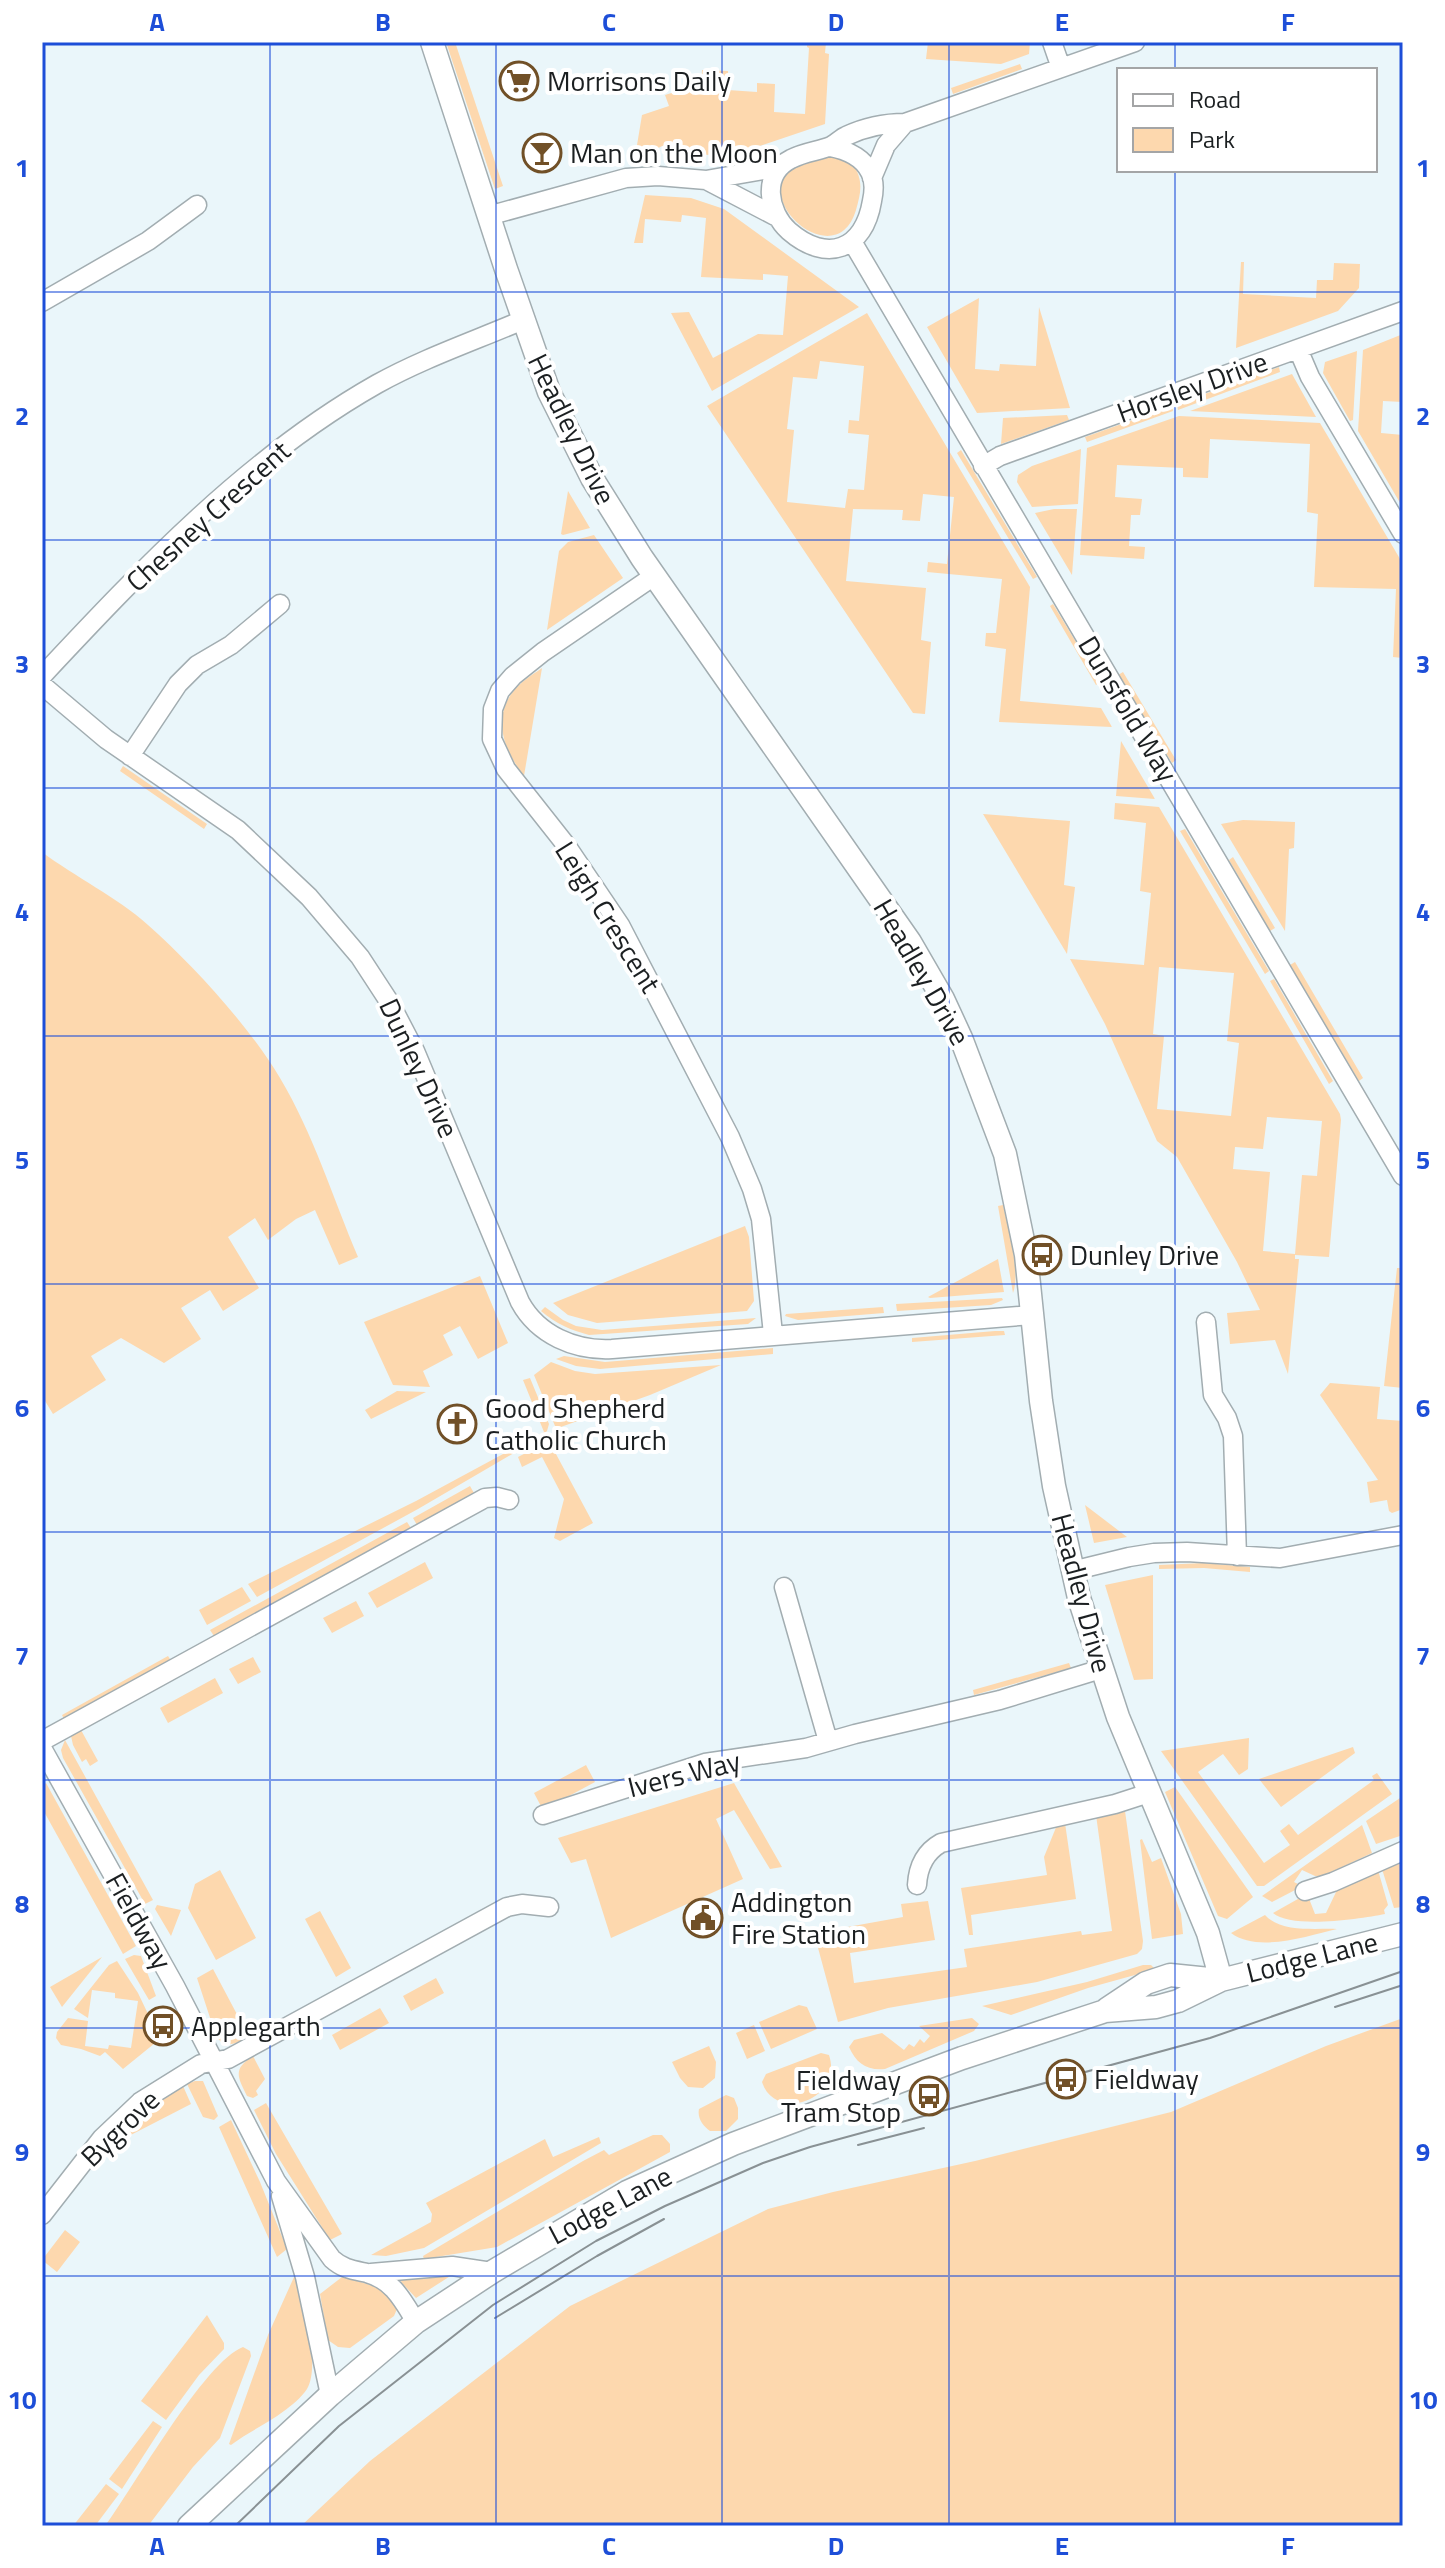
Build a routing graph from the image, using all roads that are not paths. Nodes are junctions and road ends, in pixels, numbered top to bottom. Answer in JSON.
{"nodes":[{"id":1,"x":432,"y":42,"type":"edge"},
{"id":2,"x":1052,"y":42,"type":"edge"},
{"id":3,"x":1135,"y":42,"type":"edge"},
{"id":4,"x":1061,"y":68,"type":"junction"},
{"id":5,"x":905,"y":123,"type":"junction"},
{"id":6,"x":830,"y":147,"type":"junction"},
{"id":7,"x":780,"y":167,"type":"junction"},
{"id":8,"x":872,"y":178,"type":"junction"},
{"id":9,"x":706,"y":180,"type":"junction"},
{"id":10,"x":197,"y":205,"type":"dead end"},
{"id":11,"x":488,"y":216,"type":"junction"},
{"id":12,"x":775,"y":216,"type":"junction"},
{"id":13,"x":853,"y":243,"type":"junction"},
{"id":14,"x":42,"y":302,"type":"edge"},
{"id":15,"x":1403,"y":311,"type":"edge"},
{"id":16,"x":523,"y":320,"type":"junction"},
{"id":17,"x":1298,"y":349,"type":"junction"},
{"id":18,"x":983,"y":466,"type":"junction"},
{"id":19,"x":1403,"y":534,"type":"edge"},
{"id":20,"x":654,"y":576,"type":"junction"},
{"id":21,"x":280,"y":604,"type":"dead end"},
{"id":22,"x":42,"y":676,"type":"edge"},
{"id":23,"x":42,"y":685,"type":"edge"},
{"id":24,"x":130,"y":756,"type":"junction"},
{"id":25,"x":1403,"y":1176,"type":"edge"},
{"id":26,"x":1032,"y":1315,"type":"junction"},
{"id":27,"x":1206,"y":1322,"type":"dead end"},
{"id":28,"x":773,"y":1334,"type":"junction"},
{"id":29,"x":509,"y":1500,"type":"dead end"},
{"id":30,"x":1403,"y":1535,"type":"edge"},
{"id":31,"x":1237,"y":1556,"type":"junction"},
{"id":32,"x":1072,"y":1571,"type":"junction"},
{"id":33,"x":784,"y":1587,"type":"dead end"},
{"id":34,"x":1101,"y":1669,"type":"junction"},
{"id":35,"x":42,"y":1741,"type":"edge"},
{"id":36,"x":828,"y":1741,"type":"junction"},
{"id":37,"x":42,"y":1748,"type":"edge"},
{"id":38,"x":1149,"y":1793,"type":"junction"},
{"id":39,"x":543,"y":1815,"type":"dead end"},
{"id":40,"x":1403,"y":1851,"type":"edge"},
{"id":41,"x":917,"y":1885,"type":"dead end"},
{"id":42,"x":1305,"y":1891,"type":"dead end"},
{"id":43,"x":549,"y":1907,"type":"dead end"},
{"id":44,"x":1403,"y":1934,"type":"edge"},
{"id":45,"x":1221,"y":1980,"type":"junction"},
{"id":46,"x":214,"y":2062,"type":"junction"},
{"id":47,"x":276,"y":2181,"type":"junction"},
{"id":48,"x":42,"y":2215,"type":"edge"},
{"id":49,"x":492,"y":2272,"type":"junction"},
{"id":50,"x":368,"y":2273,"type":"junction"},
{"id":51,"x":416,"y":2322,"type":"junction"},
{"id":52,"x":330,"y":2395,"type":"junction"},
{"id":53,"x":189,"y":2526,"type":"edge"}],
"edges":[{"from":1,"to":11,"type":"street","name":"Headley Drive"},
{"from":2,"to":4,"type":"street"},
{"from":3,"to":4,"type":"street"},
{"from":4,"to":5,"type":"street"},
{"from":5,"to":6,"type":"street"},
{"from":5,"to":8,"type":"street"},
{"from":6,"to":7,"type":"street"},
{"from":6,"to":8,"type":"street"},
{"from":7,"to":9,"type":"street"},
{"from":7,"to":12,"type":"street"},
{"from":8,"to":13,"type":"street"},
{"from":9,"to":11,"type":"street"},
{"from":9,"to":12,"type":"street"},
{"from":10,"to":14,"type":"street"},
{"from":11,"to":16,"type":"street","name":"Headley Drive"},
{"from":12,"to":13,"type":"street"},
{"from":13,"to":18,"type":"street","name":"Dunsfold Way"},
{"from":15,"to":17,"type":"street","name":"Horsley Drive"},
{"from":16,"to":20,"type":"street","name":"Headley Drive"},
{"from":16,"to":22,"type":"street","name":"Chesney Crescent"},
{"from":17,"to":18,"type":"street","name":"Horsley Drive"},
{"from":17,"to":19,"type":"street"},
{"from":18,"to":25,"type":"street","name":"Dunsfold Way"},
{"from":20,"to":26,"type":"street","name":"Headley Drive"},
{"from":20,"to":28,"type":"street","name":"Leigh Crescent"},
{"from":21,"to":24,"type":"street"},
{"from":23,"to":24,"type":"street","name":"Dunley Drive"},
{"from":24,"to":28,"type":"street","name":"Dunley Drive"},
{"from":26,"to":28,"type":"street","name":"Dunley Drive"},
{"from":26,"to":32,"type":"street","name":"Headley Drive"},
{"from":27,"to":31,"type":"street"},
{"from":29,"to":35,"type":"street"},
{"from":30,"to":31,"type":"street"},
{"from":31,"to":32,"type":"street"},
{"from":32,"to":34,"type":"street","name":"Headley Drive"},
{"from":33,"to":36,"type":"street"},
{"from":34,"to":36,"type":"street","name":"Ivers Way"},
{"from":34,"to":38,"type":"street","name":"Headley Drive"},
{"from":36,"to":39,"type":"street","name":"Ivers Way"},
{"from":37,"to":46,"type":"street","name":"Fieldway"},
{"from":38,"to":41,"type":"street"},
{"from":38,"to":45,"type":"street","name":"Headley Drive"},
{"from":40,"to":42,"type":"street"},
{"from":43,"to":46,"type":"street"},
{"from":44,"to":45,"type":"street","name":"Lodge Lane"},
{"from":45,"to":49,"type":"street","name":"Lodge Lane"},
{"from":46,"to":47,"type":"street","name":"Fieldway"},
{"from":46,"to":48,"type":"street","name":"Bygrove"},
{"from":47,"to":50,"type":"street","name":"Fieldway"},
{"from":47,"to":52,"type":"street","name":"Fieldway"},
{"from":49,"to":50,"type":"street","name":"Fieldway"},
{"from":49,"to":51,"type":"street","name":"Lodge Lane"},
{"from":50,"to":51,"type":"street","name":"Fieldway"},
{"from":51,"to":52,"type":"street","name":"Lodge Lane"},
{"from":52,"to":53,"type":"street","name":"Lodge Lane"}]}
